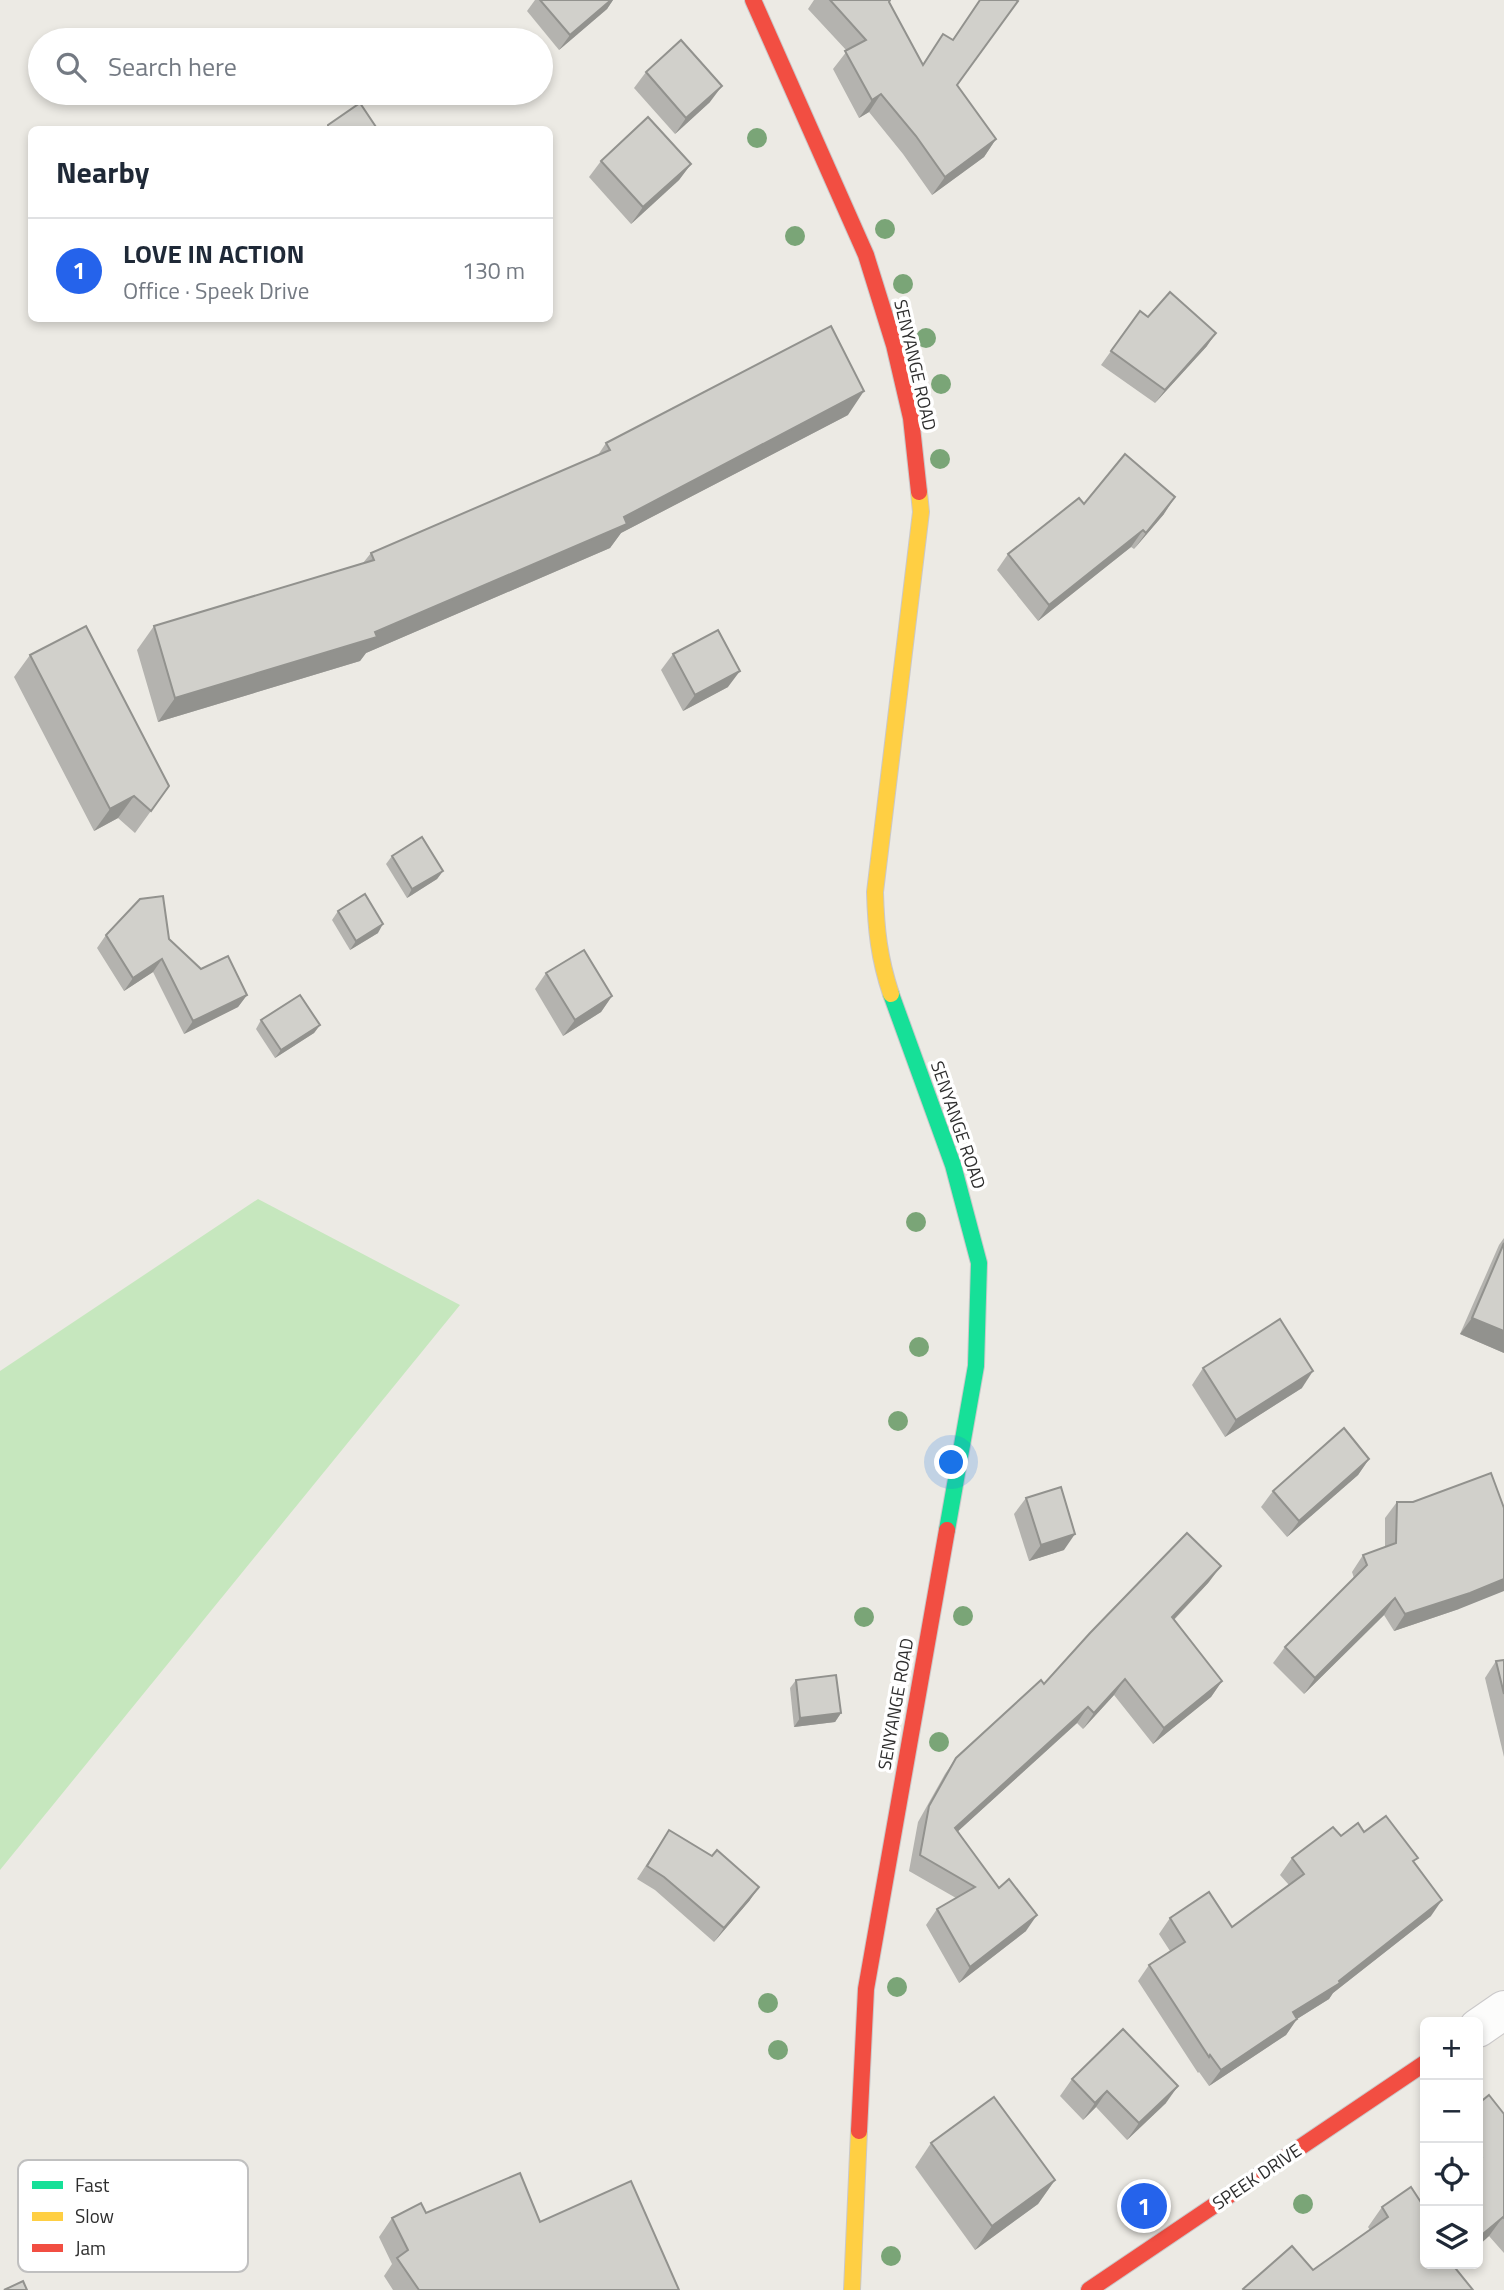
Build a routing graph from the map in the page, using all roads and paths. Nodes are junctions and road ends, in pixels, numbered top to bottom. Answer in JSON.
{"nodes":[{"id":1,"x":753,"y":0,"type":"edge"},
{"id":2,"x":1504,"y":2010,"type":"edge"},
{"id":3,"x":1483,"y":2025,"type":"edge"},
{"id":4,"x":1420,"y":2066,"type":"edge"},
{"id":5,"x":852,"y":2290,"type":"edge"},
{"id":6,"x":1088,"y":2290,"type":"edge"}],
"edges":[{"from":1,"to":5,"type":"street","name":"SENYANGE ROAD"},
{"from":2,"to":3,"type":"street"},
{"from":4,"to":6,"type":"street","name":"SPEEK DRIVE"}]}
